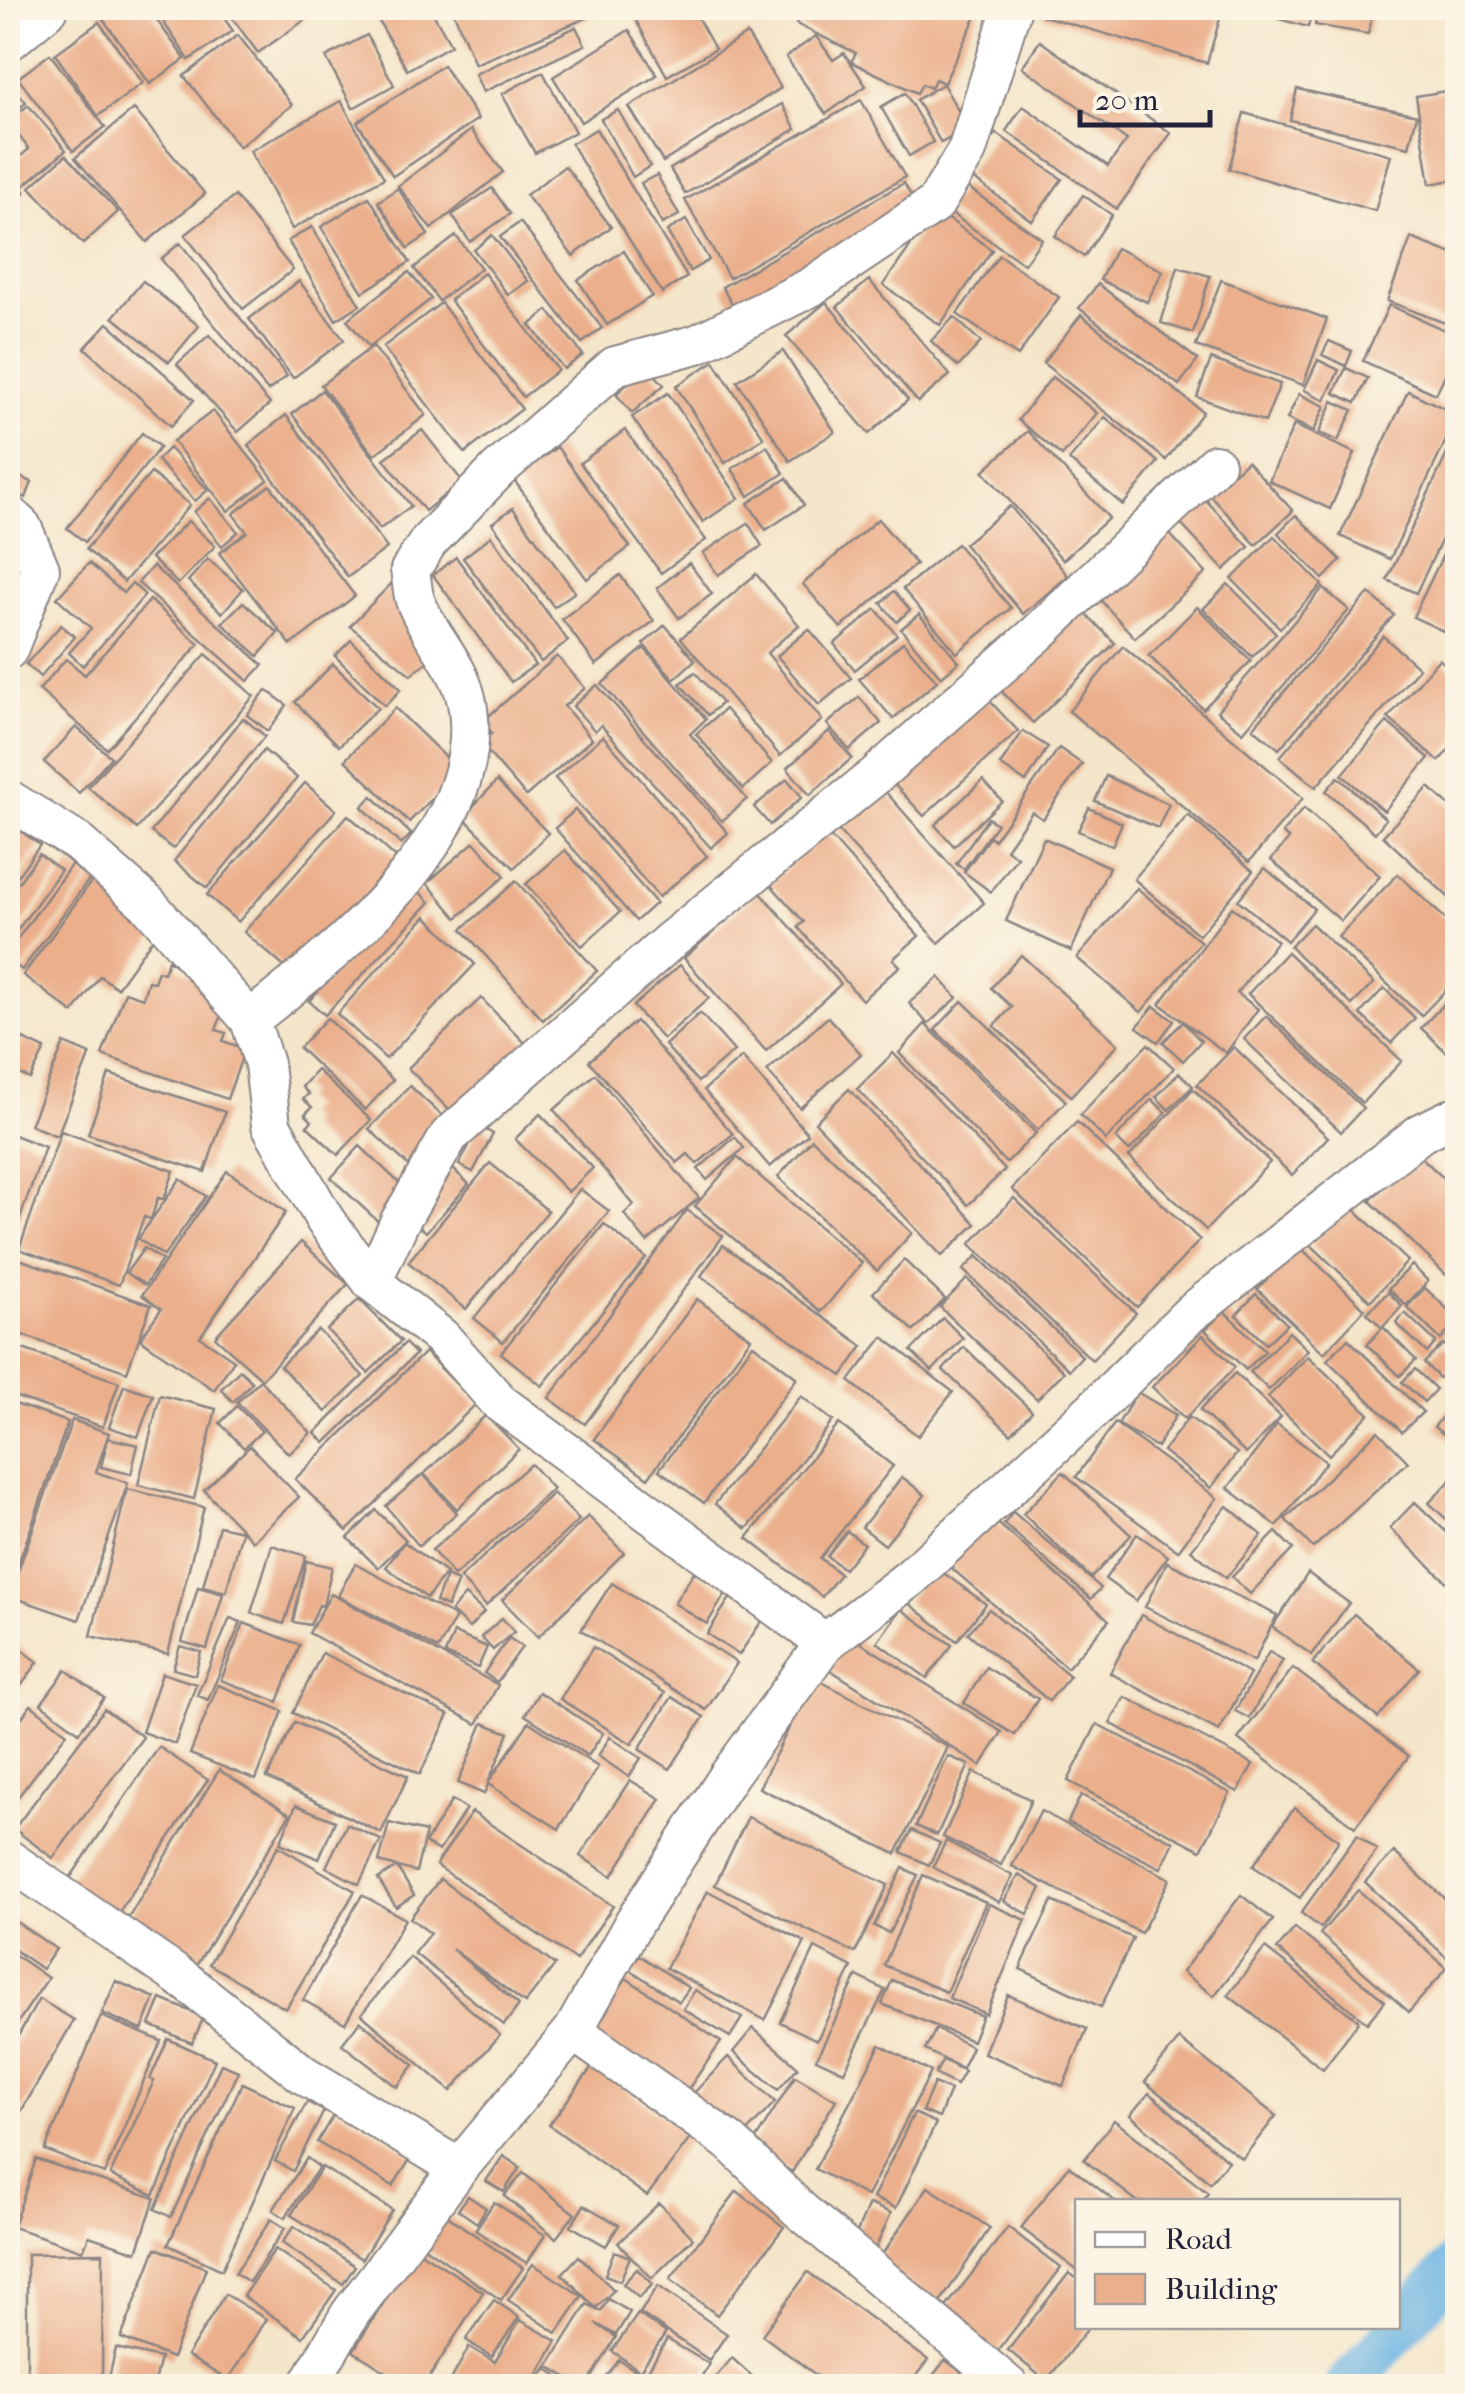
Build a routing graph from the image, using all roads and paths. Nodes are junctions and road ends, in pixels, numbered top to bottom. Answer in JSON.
{"nodes":[{"id":1,"x":49,"y":8,"type":"edge"},
{"id":2,"x":1012,"y":8,"type":"edge"},
{"id":3,"x":8,"y":42,"type":"edge"},
{"id":4,"x":1215,"y":464,"type":"dead end"},
{"id":5,"x":8,"y":514,"type":"edge"},
{"id":6,"x":8,"y":650,"type":"edge"},
{"id":7,"x":8,"y":799,"type":"edge"},
{"id":8,"x":250,"y":1020,"type":"junction"},
{"id":9,"x":1458,"y":1115,"type":"edge"},
{"id":10,"x":372,"y":1282,"type":"junction"},
{"id":11,"x":825,"y":1643,"type":"junction"},
{"id":12,"x":8,"y":1859,"type":"edge"},
{"id":13,"x":573,"y":2031,"type":"junction"},
{"id":14,"x":459,"y":2168,"type":"junction"},
{"id":15,"x":308,"y":2386,"type":"edge"},
{"id":16,"x":1009,"y":2386,"type":"edge"}],
"edges":[{"from":1,"to":3,"type":"street"},
{"from":2,"to":8,"type":"street"},
{"from":4,"to":10,"type":"street"},
{"from":5,"to":6,"type":"street"},
{"from":7,"to":8,"type":"street"},
{"from":8,"to":10,"type":"street"},
{"from":9,"to":11,"type":"street"},
{"from":10,"to":11,"type":"street"},
{"from":11,"to":13,"type":"street"},
{"from":12,"to":14,"type":"street"},
{"from":13,"to":14,"type":"street"},
{"from":13,"to":16,"type":"street"},
{"from":14,"to":15,"type":"street"}]}
